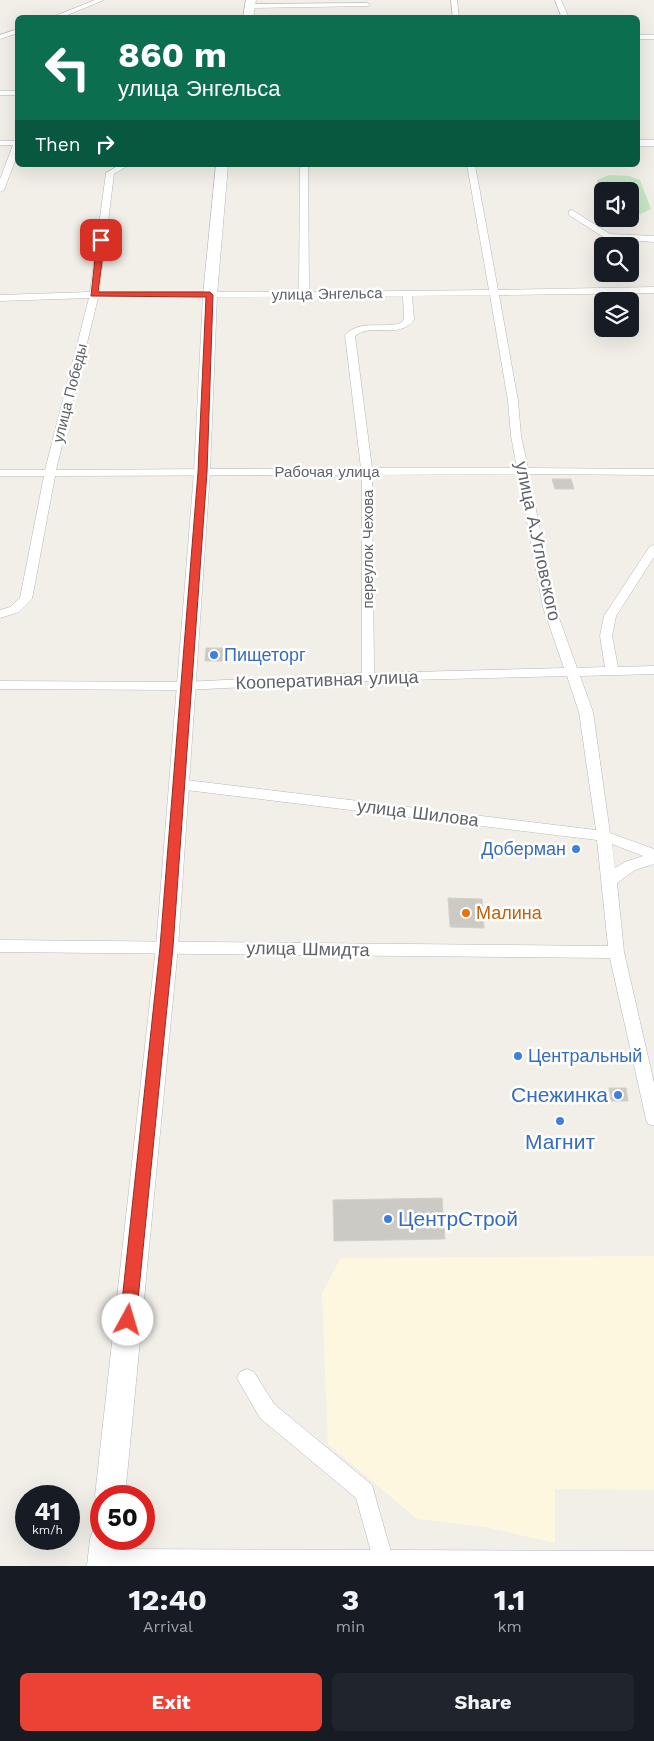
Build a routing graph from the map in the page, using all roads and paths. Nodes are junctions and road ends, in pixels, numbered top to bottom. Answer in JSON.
{"nodes":[{"id":1,"x":101,"y":0,"type":"edge"},
{"id":2,"x":454,"y":0,"type":"edge"},
{"id":3,"x":558,"y":0,"type":"edge"},
{"id":4,"x":250,"y":3,"type":"edge"},
{"id":5,"x":367,"y":6,"type":"edge"},
{"id":6,"x":61,"y":15,"type":"edge"},
{"id":7,"x":456,"y":15,"type":"edge"},
{"id":8,"x":565,"y":15,"type":"edge"},
{"id":9,"x":15,"y":32,"type":"edge"},
{"id":10,"x":0,"y":37,"type":"edge"},
{"id":11,"x":640,"y":37,"type":"edge"},
{"id":12,"x":654,"y":37,"type":"edge"},
{"id":13,"x":0,"y":93,"type":"edge"},
{"id":14,"x":15,"y":93,"type":"edge"},
{"id":15,"x":15,"y":142,"type":"edge"},
{"id":16,"x":0,"y":143,"type":"edge"},
{"id":17,"x":640,"y":143,"type":"edge"},
{"id":18,"x":654,"y":144,"type":"edge"},
{"id":19,"x":15,"y":148,"type":"edge"},
{"id":20,"x":121,"y":167,"type":"edge"},
{"id":21,"x":222,"y":167,"type":"edge"},
{"id":22,"x":305,"y":167,"type":"edge"},
{"id":23,"x":471,"y":167,"type":"edge"},
{"id":24,"x":0,"y":190,"type":"edge"},
{"id":25,"x":572,"y":213,"type":"dead end"},
{"id":26,"x":654,"y":239,"type":"edge"},
{"id":27,"x":654,"y":290,"type":"edge"},
{"id":28,"x":493,"y":292,"type":"junction"},
{"id":29,"x":407,"y":293,"type":"junction"},
{"id":30,"x":304,"y":294,"type":"junction"},
{"id":31,"x":94,"y":295,"type":"junction"},
{"id":32,"x":210,"y":295,"type":"junction"},
{"id":33,"x":0,"y":298,"type":"edge"},
{"id":34,"x":523,"y":471,"type":"junction"},
{"id":35,"x":202,"y":472,"type":"junction"},
{"id":36,"x":368,"y":472,"type":"junction"},
{"id":37,"x":654,"y":472,"type":"edge"},
{"id":38,"x":0,"y":473,"type":"edge"},
{"id":39,"x":50,"y":473,"type":"junction"},
{"id":40,"x":654,"y":548,"type":"edge"},
{"id":41,"x":0,"y":614,"type":"edge"},
{"id":42,"x":612,"y":670,"type":"junction"},
{"id":43,"x":654,"y":670,"type":"edge"},
{"id":44,"x":574,"y":672,"type":"junction"},
{"id":45,"x":368,"y":677,"type":"junction"},
{"id":46,"x":0,"y":684,"type":"edge"},
{"id":47,"x":185,"y":686,"type":"junction"},
{"id":48,"x":178,"y":784,"type":"junction"},
{"id":49,"x":604,"y":836,"type":"junction"},
{"id":50,"x":654,"y":857,"type":"edge"},
{"id":51,"x":610,"y":882,"type":"junction"},
{"id":52,"x":0,"y":946,"type":"edge"},
{"id":53,"x":167,"y":947,"type":"junction"},
{"id":54,"x":616,"y":952,"type":"junction"},
{"id":55,"x":654,"y":1119,"type":"edge"},
{"id":56,"x":247,"y":1378,"type":"dead end"},
{"id":57,"x":111,"y":1485,"type":"edge"},
{"id":58,"x":103,"y":1556,"type":"edge"},
{"id":59,"x":385,"y":1564,"type":"junction"},
{"id":60,"x":654,"y":1564,"type":"edge"}],
"edges":[{"from":1,"to":6,"type":"street"},
{"from":2,"to":7,"type":"street"},
{"from":3,"to":8,"type":"street"},
{"from":4,"to":5,"type":"street"},
{"from":9,"to":10,"type":"street"},
{"from":11,"to":12,"type":"street"},
{"from":13,"to":14,"type":"street"},
{"from":15,"to":16,"type":"street"},
{"from":17,"to":18,"type":"street"},
{"from":19,"to":24,"type":"street"},
{"from":20,"to":31,"type":"street","name":"улица Победы"},
{"from":21,"to":32,"type":"main road"},
{"from":22,"to":30,"type":"street"},
{"from":23,"to":28,"type":"street","name":"улица А.Угловского"},
{"from":25,"to":26,"type":"street"},
{"from":27,"to":28,"type":"street","name":"улица Энгельса"},
{"from":28,"to":29,"type":"street","name":"улица Энгельса"},
{"from":28,"to":34,"type":"street","name":"улица А.Угловского"},
{"from":29,"to":30,"type":"street","name":"улица Энгельса"},
{"from":29,"to":36,"type":"street","name":"переулок Чехова"},
{"from":30,"to":32,"type":"street","name":"улица Энгельса"},
{"from":31,"to":32,"type":"street","name":"улица Энгельса"},
{"from":31,"to":33,"type":"street","name":"улица Энгельса"},
{"from":31,"to":39,"type":"street","name":"улица Победы"},
{"from":32,"to":35,"type":"main road"},
{"from":34,"to":36,"type":"street","name":"Рабочая улица"},
{"from":34,"to":37,"type":"street","name":"Рабочая улица"},
{"from":34,"to":44,"type":"street","name":"улица А.Угловского"},
{"from":35,"to":36,"type":"street","name":"Рабочая улица"},
{"from":35,"to":39,"type":"street","name":"Рабочая улица"},
{"from":35,"to":47,"type":"main road"},
{"from":36,"to":45,"type":"street","name":"переулок Чехова"},
{"from":38,"to":39,"type":"street","name":"Рабочая улица"},
{"from":39,"to":41,"type":"street","name":"улица Победы"},
{"from":40,"to":42,"type":"street"},
{"from":42,"to":43,"type":"street","name":"Кооперативная улица"},
{"from":42,"to":44,"type":"street","name":"Кооперативная улица"},
{"from":44,"to":45,"type":"street","name":"Кооперативная улица"},
{"from":44,"to":49,"type":"street","name":"улица А.Угловского"},
{"from":45,"to":47,"type":"street","name":"Кооперативная улица"},
{"from":46,"to":47,"type":"street","name":"Кооперативная улица"},
{"from":47,"to":48,"type":"main road"},
{"from":48,"to":49,"type":"street","name":"улица Шилова"},
{"from":48,"to":53,"type":"main road"},
{"from":49,"to":50,"type":"street","name":"улица Шилова"},
{"from":49,"to":51,"type":"street","name":"улица А.Угловского"},
{"from":50,"to":51,"type":"street","name":"улица Шилова"},
{"from":51,"to":54,"type":"street","name":"улица А.Угловского"},
{"from":52,"to":53,"type":"street","name":"улица Шмидта"},
{"from":53,"to":54,"type":"street","name":"улица Шмидта"},
{"from":53,"to":57,"type":"main road"},
{"from":54,"to":55,"type":"street","name":"улица А.Угловского"},
{"from":56,"to":59,"type":"street"},
{"from":58,"to":59,"type":"street"},
{"from":59,"to":60,"type":"street"}]}
